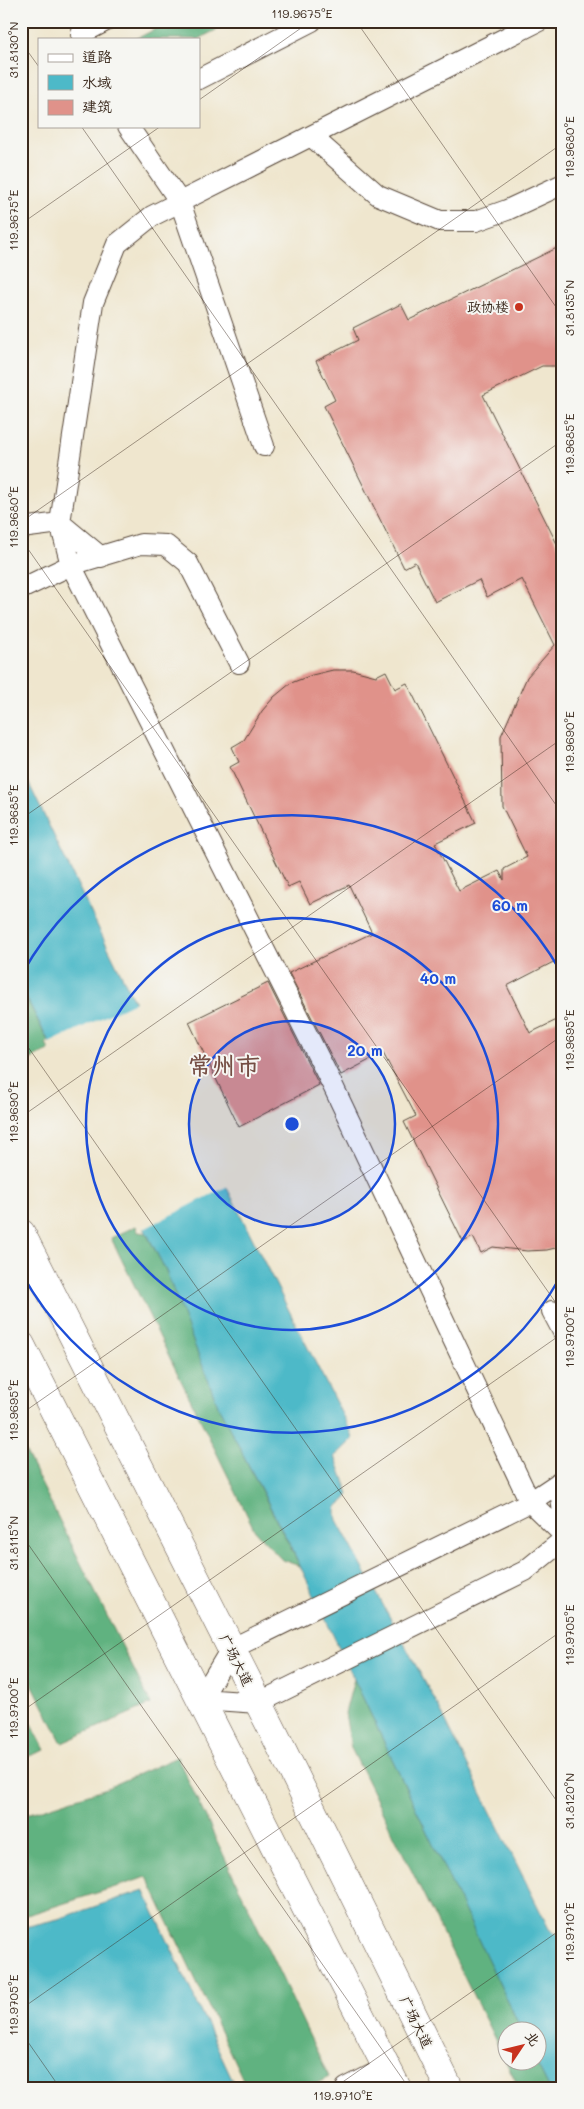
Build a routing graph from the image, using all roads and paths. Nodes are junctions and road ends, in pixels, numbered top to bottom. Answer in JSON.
{"nodes":[{"id":1,"x":106,"y":21,"type":"edge"},
{"id":2,"x":312,"y":21,"type":"edge"},
{"id":3,"x":539,"y":21,"type":"edge"},
{"id":4,"x":80,"y":31,"type":"edge"},
{"id":5,"x":200,"y":78,"type":"edge"},
{"id":6,"x":129,"y":128,"type":"edge"},
{"id":7,"x":311,"y":136,"type":"junction"},
{"id":8,"x":563,"y":184,"type":"edge"},
{"id":9,"x":180,"y":202,"type":"junction"},
{"id":10,"x":264,"y":446,"type":"dead end"},
{"id":11,"x":60,"y":524,"type":"junction"},
{"id":12,"x":21,"y":528,"type":"edge"},
{"id":13,"x":101,"y":557,"type":"junction"},
{"id":14,"x":71,"y":565,"type":"junction"},
{"id":15,"x":21,"y":590,"type":"edge"},
{"id":16,"x":239,"y":664,"type":"dead end"},
{"id":17,"x":21,"y":1233,"type":"edge"},
{"id":18,"x":552,"y":1311,"type":"dead end"},
{"id":19,"x":563,"y":1332,"type":"edge"},
{"id":20,"x":21,"y":1345,"type":"edge"},
{"id":21,"x":561,"y":1481,"type":"edge"},
{"id":22,"x":530,"y":1502,"type":"junction"},
{"id":23,"x":563,"y":1513,"type":"edge"},
{"id":24,"x":563,"y":1534,"type":"edge"},
{"id":25,"x":563,"y":1540,"type":"edge"},
{"id":26,"x":231,"y":1649,"type":"junction"},
{"id":27,"x":201,"y":1699,"type":"junction"},
{"id":28,"x":258,"y":1702,"type":"junction"},
{"id":29,"x":392,"y":2077,"type":"edge"},
{"id":30,"x":346,"y":2088,"type":"edge"},
{"id":31,"x":449,"y":2088,"type":"edge"}],
"edges":[{"from":1,"to":4,"type":"lane"},
{"from":2,"to":5,"type":"lane"},
{"from":3,"to":7,"type":"lane"},
{"from":6,"to":9,"type":"lane"},
{"from":7,"to":8,"type":"lane"},
{"from":7,"to":9,"type":"lane"},
{"from":9,"to":10,"type":"lane"},
{"from":9,"to":11,"type":"lane"},
{"from":11,"to":12,"type":"lane"},
{"from":11,"to":13,"type":"lane"},
{"from":11,"to":14,"type":"lane"},
{"from":13,"to":14,"type":"lane"},
{"from":13,"to":16,"type":"lane"},
{"from":14,"to":15,"type":"lane"},
{"from":14,"to":22,"type":"lane"},
{"from":17,"to":26,"type":"street","name":"广场大道"},
{"from":18,"to":19,"type":"lane"},
{"from":20,"to":27,"type":"street"},
{"from":21,"to":22,"type":"lane"},
{"from":21,"to":23,"type":"lane"},
{"from":22,"to":24,"type":"lane"},
{"from":22,"to":26,"type":"lane"},
{"from":25,"to":28,"type":"lane"},
{"from":26,"to":27,"type":"lane"},
{"from":26,"to":28,"type":"street","name":"广场大道"},
{"from":27,"to":28,"type":"lane"},
{"from":27,"to":29,"type":"street"},
{"from":28,"to":31,"type":"street","name":"广场大道"},
{"from":29,"to":30,"type":"lane"}]}
